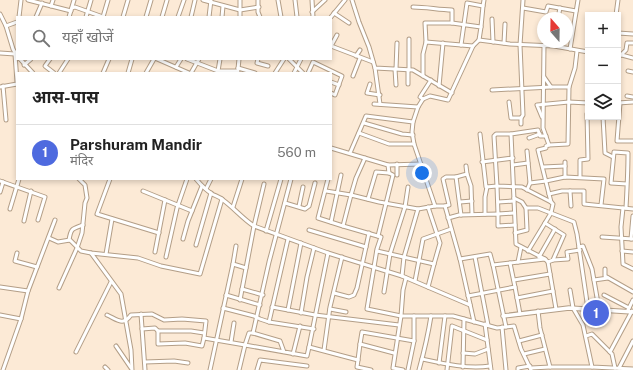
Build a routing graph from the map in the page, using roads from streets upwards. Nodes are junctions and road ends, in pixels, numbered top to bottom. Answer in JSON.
{"nodes":[{"id":1,"x":21,"y":0,"type":"edge"},
{"id":2,"x":28,"y":0,"type":"edge"},
{"id":3,"x":53,"y":0,"type":"edge"},
{"id":4,"x":74,"y":0,"type":"edge"},
{"id":5,"x":91,"y":0,"type":"edge"},
{"id":6,"x":108,"y":0,"type":"edge"},
{"id":7,"x":128,"y":0,"type":"edge"},
{"id":8,"x":151,"y":0,"type":"edge"},
{"id":9,"x":167,"y":0,"type":"edge"},
{"id":10,"x":184,"y":0,"type":"edge"},
{"id":11,"x":195,"y":0,"type":"edge"},
{"id":12,"x":203,"y":0,"type":"edge"},
{"id":13,"x":240,"y":0,"type":"edge"},
{"id":14,"x":258,"y":0,"type":"edge"},
{"id":15,"x":278,"y":0,"type":"edge"},
{"id":16,"x":295,"y":0,"type":"edge"},
{"id":17,"x":312,"y":0,"type":"edge"},
{"id":18,"x":325,"y":0,"type":"edge"},
{"id":19,"x":345,"y":0,"type":"edge"},
{"id":20,"x":352,"y":0,"type":"edge"},
{"id":21,"x":484,"y":0,"type":"edge"},
{"id":22,"x":523,"y":0,"type":"edge"},
{"id":23,"x":578,"y":0,"type":"edge"},
{"id":24,"x":618,"y":0,"type":"edge"},
{"id":25,"x":211,"y":1,"type":"edge"},
{"id":26,"x":466,"y":2,"type":"edge"},
{"id":27,"x":42,"y":3,"type":"junction"},
{"id":28,"x":51,"y":6,"type":"junction"},
{"id":29,"x":223,"y":6,"type":"junction"},
{"id":30,"x":483,"y":6,"type":"junction"},
{"id":31,"x":413,"y":7,"type":"dead end"},
{"id":32,"x":259,"y":8,"type":"junction"},
{"id":33,"x":523,"y":8,"type":"junction"},
{"id":34,"x":560,"y":8,"type":"junction"},
{"id":35,"x":72,"y":9,"type":"junction"},
{"id":36,"x":240,"y":10,"type":"junction"},
{"id":37,"x":576,"y":11,"type":"junction"},
{"id":38,"x":88,"y":12,"type":"junction"},
{"id":39,"x":312,"y":12,"type":"junction"},
{"id":40,"x":559,"y":12,"type":"edge"},
{"id":41,"x":616,"y":12,"type":"edge"},
{"id":42,"x":334,"y":13,"type":"junction"},
{"id":43,"x":0,"y":14,"type":"edge"},
{"id":44,"x":19,"y":16,"type":"edge"},
{"id":45,"x":36,"y":16,"type":"edge"},
{"id":46,"x":69,"y":16,"type":"edge"},
{"id":47,"x":86,"y":16,"type":"edge"},
{"id":48,"x":100,"y":16,"type":"edge"},
{"id":49,"x":103,"y":16,"type":"edge"},
{"id":50,"x":123,"y":16,"type":"edge"},
{"id":51,"x":146,"y":16,"type":"edge"},
{"id":52,"x":163,"y":16,"type":"edge"},
{"id":53,"x":178,"y":16,"type":"edge"},
{"id":54,"x":192,"y":16,"type":"edge"},
{"id":55,"x":209,"y":16,"type":"edge"},
{"id":56,"x":222,"y":16,"type":"edge"},
{"id":57,"x":240,"y":16,"type":"edge"},
{"id":58,"x":260,"y":16,"type":"edge"},
{"id":59,"x":281,"y":16,"type":"edge"},
{"id":60,"x":297,"y":16,"type":"edge"},
{"id":61,"x":313,"y":16,"type":"edge"},
{"id":62,"x":332,"y":16,"type":"edge"},
{"id":63,"x":492,"y":18,"type":"dead end"},
{"id":64,"x":16,"y":22,"type":"edge"},
{"id":65,"x":349,"y":23,"type":"dead end"},
{"id":66,"x":452,"y":23,"type":"junction"},
{"id":67,"x":505,"y":24,"type":"dead end"},
{"id":68,"x":6,"y":25,"type":"junction"},
{"id":69,"x":464,"y":25,"type":"junction"},
{"id":70,"x":0,"y":26,"type":"edge"},
{"id":71,"x":481,"y":27,"type":"junction"},
{"id":72,"x":573,"y":30,"type":"edge"},
{"id":73,"x":621,"y":33,"type":"edge"},
{"id":74,"x":633,"y":34,"type":"edge"},
{"id":75,"x":337,"y":35,"type":"dead end"},
{"id":76,"x":409,"y":40,"type":"dead end"},
{"id":77,"x":479,"y":40,"type":"junction"},
{"id":78,"x":426,"y":42,"type":"junction"},
{"id":79,"x":493,"y":42,"type":"junction"},
{"id":80,"x":397,"y":43,"type":"dead end"},
{"id":81,"x":443,"y":43,"type":"junction"},
{"id":82,"x":504,"y":43,"type":"junction"},
{"id":83,"x":633,"y":43,"type":"edge"},
{"id":84,"x":332,"y":44,"type":"edge"},
{"id":85,"x":461,"y":45,"type":"junction"},
{"id":86,"x":520,"y":45,"type":"junction"},
{"id":87,"x":537,"y":45,"type":"edge"},
{"id":88,"x":332,"y":46,"type":"edge"},
{"id":89,"x":473,"y":46,"type":"junction"},
{"id":90,"x":544,"y":48,"type":"edge"},
{"id":91,"x":570,"y":48,"type":"edge"},
{"id":92,"x":360,"y":50,"type":"dead end"},
{"id":93,"x":577,"y":50,"type":"junction"},
{"id":94,"x":585,"y":51,"type":"edge"},
{"id":95,"x":0,"y":53,"type":"edge"},
{"id":96,"x":621,"y":53,"type":"edge"},
{"id":97,"x":16,"y":54,"type":"edge"},
{"id":98,"x":621,"y":55,"type":"edge"},
{"id":99,"x":358,"y":57,"type":"junction"},
{"id":100,"x":633,"y":58,"type":"edge"},
{"id":101,"x":16,"y":60,"type":"edge"},
{"id":102,"x":21,"y":60,"type":"edge"},
{"id":103,"x":30,"y":60,"type":"edge"},
{"id":104,"x":49,"y":60,"type":"edge"},
{"id":105,"x":67,"y":60,"type":"edge"},
{"id":106,"x":109,"y":60,"type":"edge"},
{"id":107,"x":132,"y":60,"type":"edge"},
{"id":108,"x":153,"y":60,"type":"edge"},
{"id":109,"x":159,"y":60,"type":"edge"},
{"id":110,"x":180,"y":60,"type":"edge"},
{"id":111,"x":190,"y":60,"type":"edge"},
{"id":112,"x":198,"y":60,"type":"edge"},
{"id":113,"x":220,"y":60,"type":"edge"},
{"id":114,"x":239,"y":60,"type":"edge"},
{"id":115,"x":258,"y":60,"type":"edge"},
{"id":116,"x":283,"y":60,"type":"edge"},
{"id":117,"x":290,"y":60,"type":"edge"},
{"id":118,"x":300,"y":60,"type":"edge"},
{"id":119,"x":373,"y":62,"type":"junction"},
{"id":120,"x":197,"y":63,"type":"junction"},
{"id":121,"x":24,"y":65,"type":"junction"},
{"id":122,"x":268,"y":66,"type":"dead end"},
{"id":123,"x":176,"y":67,"type":"junction"},
{"id":124,"x":297,"y":67,"type":"junction"},
{"id":125,"x":375,"y":68,"type":"junction"},
{"id":126,"x":396,"y":69,"type":"junction"},
{"id":127,"x":408,"y":70,"type":"junction"},
{"id":128,"x":219,"y":71,"type":"edge"},
{"id":129,"x":238,"y":71,"type":"edge"},
{"id":130,"x":628,"y":71,"type":"dead end"},
{"id":131,"x":17,"y":72,"type":"edge"},
{"id":132,"x":32,"y":72,"type":"edge"},
{"id":133,"x":53,"y":72,"type":"edge"},
{"id":134,"x":59,"y":72,"type":"edge"},
{"id":135,"x":103,"y":72,"type":"edge"},
{"id":136,"x":128,"y":72,"type":"edge"},
{"id":137,"x":147,"y":72,"type":"edge"},
{"id":138,"x":188,"y":72,"type":"edge"},
{"id":139,"x":191,"y":72,"type":"edge"},
{"id":140,"x":275,"y":72,"type":"edge"},
{"id":141,"x":294,"y":72,"type":"edge"},
{"id":142,"x":302,"y":72,"type":"edge"},
{"id":143,"x":308,"y":72,"type":"edge"},
{"id":144,"x":633,"y":72,"type":"edge"},
{"id":145,"x":353,"y":76,"type":"dead end"},
{"id":146,"x":423,"y":76,"type":"junction"},
{"id":147,"x":543,"y":76,"type":"junction"},
{"id":148,"x":431,"y":80,"type":"junction"},
{"id":149,"x":332,"y":82,"type":"edge"},
{"id":150,"x":16,"y":83,"type":"edge"},
{"id":151,"x":370,"y":84,"type":"dead end"},
{"id":152,"x":408,"y":84,"type":"dead end"},
{"id":153,"x":339,"y":85,"type":"junction"},
{"id":154,"x":396,"y":85,"type":"dead end"},
{"id":155,"x":1,"y":86,"type":"edge"},
{"id":156,"x":439,"y":86,"type":"junction"},
{"id":157,"x":522,"y":87,"type":"junction"},
{"id":158,"x":543,"y":87,"type":"junction"},
{"id":159,"x":551,"y":87,"type":"junction"},
{"id":160,"x":569,"y":88,"type":"junction"},
{"id":161,"x":492,"y":90,"type":"dead end"},
{"id":162,"x":452,"y":93,"type":"junction"},
{"id":163,"x":332,"y":94,"type":"edge"},
{"id":164,"x":380,"y":95,"type":"junction"},
{"id":165,"x":627,"y":96,"type":"dead end"},
{"id":166,"x":633,"y":97,"type":"edge"},
{"id":167,"x":423,"y":99,"type":"junction"},
{"id":168,"x":509,"y":102,"type":"dead end"},
{"id":169,"x":569,"y":102,"type":"junction"},
{"id":170,"x":585,"y":102,"type":"edge"},
{"id":171,"x":633,"y":102,"type":"edge"},
{"id":172,"x":621,"y":103,"type":"edge"},
{"id":173,"x":374,"y":104,"type":"dead end"},
{"id":174,"x":380,"y":104,"type":"junction"},
{"id":175,"x":543,"y":105,"type":"junction"},
{"id":176,"x":418,"y":107,"type":"junction"},
{"id":177,"x":521,"y":118,"type":"junction"},
{"id":178,"x":6,"y":120,"type":"dead end"},
{"id":179,"x":543,"y":120,"type":"junction"},
{"id":180,"x":587,"y":120,"type":"edge"},
{"id":181,"x":603,"y":120,"type":"edge"},
{"id":182,"x":618,"y":120,"type":"edge"},
{"id":183,"x":412,"y":122,"type":"junction"},
{"id":184,"x":364,"y":123,"type":"junction"},
{"id":185,"x":521,"y":124,"type":"dead end"},
{"id":186,"x":358,"y":133,"type":"junction"},
{"id":187,"x":480,"y":134,"type":"dead end"},
{"id":188,"x":512,"y":134,"type":"junction"},
{"id":189,"x":540,"y":134,"type":"junction"},
{"id":190,"x":413,"y":135,"type":"junction"},
{"id":191,"x":546,"y":136,"type":"junction"},
{"id":192,"x":528,"y":138,"type":"dead end"},
{"id":193,"x":633,"y":141,"type":"edge"},
{"id":194,"x":414,"y":144,"type":"junction"},
{"id":195,"x":549,"y":145,"type":"junction"},
{"id":196,"x":332,"y":148,"type":"edge"},
{"id":197,"x":527,"y":151,"type":"dead end"},
{"id":198,"x":350,"y":153,"type":"junction"},
{"id":199,"x":613,"y":157,"type":"junction"},
{"id":200,"x":365,"y":158,"type":"junction"},
{"id":201,"x":513,"y":158,"type":"junction"},
{"id":202,"x":496,"y":160,"type":"junction"},
{"id":203,"x":482,"y":162,"type":"junction"},
{"id":204,"x":528,"y":163,"type":"junction"},
{"id":205,"x":397,"y":164,"type":"junction"},
{"id":206,"x":421,"y":164,"type":"junction"},
{"id":207,"x":388,"y":165,"type":"junction"},
{"id":208,"x":513,"y":165,"type":"junction"},
{"id":209,"x":466,"y":166,"type":"dead end"},
{"id":210,"x":542,"y":167,"type":"junction"},
{"id":211,"x":389,"y":174,"type":"junction"},
{"id":212,"x":467,"y":174,"type":"junction"},
{"id":213,"x":341,"y":175,"type":"dead end"},
{"id":214,"x":397,"y":175,"type":"dead end"},
{"id":215,"x":456,"y":177,"type":"junction"},
{"id":216,"x":565,"y":177,"type":"junction"},
{"id":217,"x":580,"y":177,"type":"junction"},
{"id":218,"x":19,"y":180,"type":"edge"},
{"id":219,"x":80,"y":180,"type":"edge"},
{"id":220,"x":110,"y":180,"type":"edge"},
{"id":221,"x":187,"y":180,"type":"edge"},
{"id":222,"x":197,"y":180,"type":"edge"},
{"id":223,"x":210,"y":180,"type":"edge"},
{"id":224,"x":242,"y":180,"type":"edge"},
{"id":225,"x":281,"y":180,"type":"edge"},
{"id":226,"x":291,"y":180,"type":"edge"},
{"id":227,"x":328,"y":180,"type":"edge"},
{"id":228,"x":546,"y":181,"type":"junction"},
{"id":229,"x":2,"y":182,"type":"edge"},
{"id":230,"x":315,"y":183,"type":"dead end"},
{"id":231,"x":530,"y":183,"type":"junction"},
{"id":232,"x":627,"y":183,"type":"junction"},
{"id":233,"x":264,"y":184,"type":"dead end"},
{"id":234,"x":633,"y":184,"type":"edge"},
{"id":235,"x":17,"y":186,"type":"junction"},
{"id":236,"x":202,"y":186,"type":"junction"},
{"id":237,"x":497,"y":186,"type":"junction"},
{"id":238,"x":514,"y":186,"type":"junction"},
{"id":239,"x":303,"y":187,"type":"dead end"},
{"id":240,"x":408,"y":187,"type":"dead end"},
{"id":241,"x":487,"y":187,"type":"junction"},
{"id":242,"x":206,"y":189,"type":"junction"},
{"id":243,"x":527,"y":190,"type":"junction"},
{"id":244,"x":32,"y":191,"type":"junction"},
{"id":245,"x":144,"y":191,"type":"dead end"},
{"id":246,"x":326,"y":191,"type":"junction"},
{"id":247,"x":570,"y":191,"type":"junction"},
{"id":248,"x":0,"y":192,"type":"edge"},
{"id":249,"x":211,"y":193,"type":"junction"},
{"id":250,"x":337,"y":193,"type":"junction"},
{"id":251,"x":549,"y":194,"type":"junction"},
{"id":252,"x":351,"y":195,"type":"junction"},
{"id":253,"x":222,"y":199,"type":"junction"},
{"id":254,"x":312,"y":199,"type":"junction"},
{"id":255,"x":368,"y":199,"type":"junction"},
{"id":256,"x":514,"y":199,"type":"junction"},
{"id":257,"x":166,"y":200,"type":"junction"},
{"id":258,"x":317,"y":200,"type":"dead end"},
{"id":259,"x":472,"y":201,"type":"junction"},
{"id":260,"x":285,"y":202,"type":"junction"},
{"id":261,"x":460,"y":202,"type":"junction"},
{"id":262,"x":498,"y":202,"type":"junction"},
{"id":263,"x":551,"y":202,"type":"junction"},
{"id":264,"x":386,"y":204,"type":"junction"},
{"id":265,"x":178,"y":205,"type":"junction"},
{"id":266,"x":601,"y":205,"type":"junction"},
{"id":267,"x":299,"y":206,"type":"junction"},
{"id":268,"x":435,"y":206,"type":"junction"},
{"id":269,"x":445,"y":206,"type":"junction"},
{"id":270,"x":571,"y":206,"type":"dead end"},
{"id":271,"x":233,"y":207,"type":"junction"},
{"id":272,"x":405,"y":207,"type":"junction"},
{"id":273,"x":428,"y":207,"type":"junction"},
{"id":274,"x":526,"y":208,"type":"junction"},
{"id":275,"x":625,"y":208,"type":"junction"},
{"id":276,"x":10,"y":209,"type":"dead end"},
{"id":277,"x":418,"y":209,"type":"junction"},
{"id":278,"x":633,"y":209,"type":"edge"},
{"id":279,"x":192,"y":211,"type":"junction"},
{"id":280,"x":514,"y":213,"type":"junction"},
{"id":281,"x":551,"y":213,"type":"junction"},
{"id":282,"x":461,"y":214,"type":"junction"},
{"id":283,"x":472,"y":214,"type":"junction"},
{"id":284,"x":484,"y":214,"type":"junction"},
{"id":285,"x":498,"y":214,"type":"junction"},
{"id":286,"x":633,"y":216,"type":"edge"},
{"id":287,"x":112,"y":218,"type":"junction"},
{"id":288,"x":448,"y":218,"type":"junction"},
{"id":289,"x":38,"y":220,"type":"dead end"},
{"id":290,"x":55,"y":220,"type":"dead end"},
{"id":291,"x":24,"y":221,"type":"dead end"},
{"id":292,"x":330,"y":222,"type":"junction"},
{"id":293,"x":544,"y":223,"type":"junction"},
{"id":294,"x":83,"y":225,"type":"junction"},
{"id":295,"x":515,"y":225,"type":"junction"},
{"id":296,"x":254,"y":226,"type":"junction"},
{"id":297,"x":343,"y":226,"type":"junction"},
{"id":298,"x":451,"y":229,"type":"junction"},
{"id":299,"x":555,"y":229,"type":"junction"},
{"id":300,"x":309,"y":230,"type":"dead end"},
{"id":301,"x":266,"y":231,"type":"junction"},
{"id":302,"x":159,"y":232,"type":"junction"},
{"id":303,"x":515,"y":232,"type":"junction"},
{"id":304,"x":369,"y":233,"type":"junction"},
{"id":305,"x":436,"y":234,"type":"junction"},
{"id":306,"x":277,"y":235,"type":"junction"},
{"id":307,"x":378,"y":236,"type":"junction"},
{"id":308,"x":602,"y":237,"type":"dead end"},
{"id":309,"x":49,"y":238,"type":"junction"},
{"id":310,"x":183,"y":239,"type":"dead end"},
{"id":311,"x":288,"y":239,"type":"junction"},
{"id":312,"x":621,"y":239,"type":"junction"},
{"id":313,"x":632,"y":239,"type":"edge"},
{"id":314,"x":69,"y":240,"type":"junction"},
{"id":315,"x":301,"y":244,"type":"junction"},
{"id":316,"x":196,"y":245,"type":"dead end"},
{"id":317,"x":236,"y":246,"type":"dead end"},
{"id":318,"x":366,"y":247,"type":"junction"},
{"id":319,"x":521,"y":247,"type":"junction"},
{"id":320,"x":77,"y":248,"type":"junction"},
{"id":321,"x":314,"y":248,"type":"junction"},
{"id":322,"x":579,"y":249,"type":"junction"},
{"id":323,"x":377,"y":251,"type":"junction"},
{"id":324,"x":528,"y":251,"type":"junction"},
{"id":325,"x":622,"y":251,"type":"junction"},
{"id":326,"x":155,"y":252,"type":"dead end"},
{"id":327,"x":633,"y":252,"type":"edge"},
{"id":328,"x":17,"y":253,"type":"dead end"},
{"id":329,"x":91,"y":253,"type":"junction"},
{"id":330,"x":328,"y":253,"type":"junction"},
{"id":331,"x":106,"y":254,"type":"junction"},
{"id":332,"x":390,"y":254,"type":"junction"},
{"id":333,"x":475,"y":256,"type":"junction"},
{"id":334,"x":166,"y":257,"type":"dead end"},
{"id":335,"x":342,"y":257,"type":"junction"},
{"id":336,"x":540,"y":257,"type":"junction"},
{"id":337,"x":404,"y":258,"type":"junction"},
{"id":338,"x":460,"y":259,"type":"junction"},
{"id":339,"x":537,"y":260,"type":"junction"},
{"id":340,"x":546,"y":260,"type":"junction"},
{"id":341,"x":553,"y":260,"type":"junction"},
{"id":342,"x":419,"y":261,"type":"junction"},
{"id":343,"x":518,"y":262,"type":"junction"},
{"id":344,"x":362,"y":263,"type":"junction"},
{"id":345,"x":510,"y":263,"type":"junction"},
{"id":346,"x":233,"y":264,"type":"junction"},
{"id":347,"x":434,"y":264,"type":"junction"},
{"id":348,"x":493,"y":264,"type":"junction"},
{"id":349,"x":37,"y":267,"type":"junction"},
{"id":350,"x":375,"y":267,"type":"junction"},
{"id":351,"x":246,"y":268,"type":"junction"},
{"id":352,"x":605,"y":269,"type":"dead end"},
{"id":353,"x":633,"y":269,"type":"edge"},
{"id":354,"x":387,"y":271,"type":"junction"},
{"id":355,"x":550,"y":274,"type":"junction"},
{"id":356,"x":402,"y":276,"type":"junction"},
{"id":357,"x":406,"y":278,"type":"junction"},
{"id":358,"x":608,"y":278,"type":"junction"},
{"id":359,"x":514,"y":280,"type":"junction"},
{"id":360,"x":594,"y":280,"type":"junction"},
{"id":361,"x":111,"y":282,"type":"junction"},
{"id":362,"x":415,"y":282,"type":"junction"},
{"id":363,"x":0,"y":287,"type":"edge"},
{"id":364,"x":428,"y":287,"type":"junction"},
{"id":365,"x":515,"y":287,"type":"junction"},
{"id":366,"x":59,"y":288,"type":"dead end"},
{"id":367,"x":242,"y":289,"type":"junction"},
{"id":368,"x":498,"y":289,"type":"junction"},
{"id":369,"x":570,"y":290,"type":"dead end"},
{"id":370,"x":28,"y":291,"type":"junction"},
{"id":371,"x":553,"y":291,"type":"junction"},
{"id":372,"x":384,"y":292,"type":"dead end"},
{"id":373,"x":633,"y":292,"type":"edge"},
{"id":374,"x":334,"y":293,"type":"junction"},
{"id":375,"x":483,"y":293,"type":"junction"},
{"id":376,"x":226,"y":295,"type":"junction"},
{"id":377,"x":263,"y":295,"type":"junction"},
{"id":378,"x":604,"y":295,"type":"dead end"},
{"id":379,"x":468,"y":296,"type":"junction"},
{"id":380,"x":517,"y":298,"type":"junction"},
{"id":381,"x":240,"y":300,"type":"junction"},
{"id":382,"x":633,"y":300,"type":"edge"},
{"id":383,"x":260,"y":305,"type":"junction"},
{"id":384,"x":470,"y":305,"type":"junction"},
{"id":385,"x":272,"y":307,"type":"junction"},
{"id":386,"x":223,"y":308,"type":"junction"},
{"id":387,"x":573,"y":308,"type":"junction"},
{"id":388,"x":330,"y":309,"type":"junction"},
{"id":389,"x":556,"y":309,"type":"junction"},
{"id":390,"x":588,"y":309,"type":"junction"},
{"id":391,"x":600,"y":309,"type":"junction"},
{"id":392,"x":288,"y":310,"type":"junction"},
{"id":393,"x":538,"y":311,"type":"junction"},
{"id":394,"x":630,"y":311,"type":"edge"},
{"id":395,"x":346,"y":312,"type":"dead end"},
{"id":396,"x":301,"y":313,"type":"junction"},
{"id":397,"x":141,"y":314,"type":"junction"},
{"id":398,"x":520,"y":314,"type":"junction"},
{"id":399,"x":0,"y":315,"type":"edge"},
{"id":400,"x":107,"y":315,"type":"dead end"},
{"id":401,"x":315,"y":315,"type":"junction"},
{"id":402,"x":401,"y":316,"type":"junction"},
{"id":403,"x":414,"y":316,"type":"junction"},
{"id":404,"x":431,"y":316,"type":"junction"},
{"id":405,"x":445,"y":316,"type":"junction"},
{"id":406,"x":503,"y":316,"type":"junction"},
{"id":407,"x":328,"y":317,"type":"junction"},
{"id":408,"x":257,"y":318,"type":"junction"},
{"id":409,"x":21,"y":319,"type":"junction"},
{"id":410,"x":464,"y":319,"type":"junction"},
{"id":411,"x":126,"y":321,"type":"junction"},
{"id":412,"x":269,"y":322,"type":"junction"},
{"id":413,"x":474,"y":322,"type":"junction"},
{"id":414,"x":234,"y":323,"type":"dead end"},
{"id":415,"x":399,"y":325,"type":"junction"},
{"id":416,"x":486,"y":325,"type":"junction"},
{"id":417,"x":300,"y":326,"type":"junction"},
{"id":418,"x":504,"y":327,"type":"junction"},
{"id":419,"x":142,"y":329,"type":"junction"},
{"id":420,"x":314,"y":329,"type":"junction"},
{"id":421,"x":464,"y":330,"type":"junction"},
{"id":422,"x":158,"y":331,"type":"junction"},
{"id":423,"x":253,"y":332,"type":"junction"},
{"id":424,"x":204,"y":333,"type":"junction"},
{"id":425,"x":542,"y":335,"type":"junction"},
{"id":426,"x":586,"y":336,"type":"junction"},
{"id":427,"x":204,"y":338,"type":"junction"},
{"id":428,"x":396,"y":338,"type":"junction"},
{"id":429,"x":218,"y":339,"type":"junction"},
{"id":430,"x":487,"y":340,"type":"junction"},
{"id":431,"x":519,"y":341,"type":"junction"},
{"id":432,"x":633,"y":341,"type":"edge"},
{"id":433,"x":231,"y":342,"type":"junction"},
{"id":434,"x":414,"y":342,"type":"junction"},
{"id":435,"x":360,"y":344,"type":"junction"},
{"id":436,"x":245,"y":345,"type":"junction"},
{"id":437,"x":116,"y":346,"type":"dead end"},
{"id":438,"x":309,"y":347,"type":"junction"},
{"id":439,"x":488,"y":349,"type":"junction"},
{"id":440,"x":545,"y":349,"type":"junction"},
{"id":441,"x":324,"y":350,"type":"junction"},
{"id":442,"x":76,"y":352,"type":"dead end"},
{"id":443,"x":284,"y":352,"type":"junction"},
{"id":444,"x":610,"y":352,"type":"junction"},
{"id":445,"x":394,"y":353,"type":"junction"},
{"id":446,"x":293,"y":354,"type":"junction"},
{"id":447,"x":463,"y":354,"type":"junction"},
{"id":448,"x":524,"y":354,"type":"junction"},
{"id":449,"x":422,"y":359,"type":"junction"},
{"id":450,"x":358,"y":360,"type":"junction"},
{"id":451,"x":145,"y":362,"type":"junction"},
{"id":452,"x":188,"y":363,"type":"dead end"},
{"id":453,"x":439,"y":363,"type":"junction"},
{"id":454,"x":296,"y":365,"type":"junction"},
{"id":455,"x":448,"y":365,"type":"junction"},
{"id":456,"x":307,"y":366,"type":"dead end"},
{"id":457,"x":105,"y":367,"type":"dead end"},
{"id":458,"x":463,"y":367,"type":"junction"},
{"id":459,"x":550,"y":367,"type":"junction"},
{"id":460,"x":490,"y":368,"type":"edge"},
{"id":461,"x":531,"y":368,"type":"edge"},
{"id":462,"x":594,"y":368,"type":"edge"},
{"id":463,"x":617,"y":368,"type":"junction"},
{"id":464,"x":357,"y":369,"type":"edge"},
{"id":465,"x":574,"y":369,"type":"edge"},
{"id":466,"x":610,"y":369,"type":"edge"},
{"id":467,"x":633,"y":369,"type":"edge"},
{"id":468,"x":3,"y":370,"type":"edge"},
{"id":469,"x":108,"y":370,"type":"edge"},
{"id":470,"x":132,"y":370,"type":"edge"},
{"id":471,"x":144,"y":370,"type":"edge"},
{"id":472,"x":210,"y":370,"type":"edge"},
{"id":473,"x":240,"y":370,"type":"edge"},
{"id":474,"x":257,"y":370,"type":"edge"},
{"id":475,"x":295,"y":370,"type":"edge"},
{"id":476,"x":371,"y":370,"type":"edge"},
{"id":477,"x":403,"y":370,"type":"edge"},
{"id":478,"x":408,"y":370,"type":"edge"},
{"id":479,"x":419,"y":370,"type":"edge"},
{"id":480,"x":447,"y":370,"type":"edge"},
{"id":481,"x":506,"y":370,"type":"edge"},
{"id":482,"x":518,"y":370,"type":"edge"}],
"edges":[{"from":1,"to":44,"type":"street"},
{"from":2,"to":27,"type":"street"},
{"from":3,"to":28,"type":"street"},
{"from":4,"to":35,"type":"street"},
{"from":5,"to":38,"type":"street"},
{"from":6,"to":49,"type":"street"},
{"from":7,"to":50,"type":"street"},
{"from":8,"to":51,"type":"street"},
{"from":9,"to":52,"type":"street"},
{"from":10,"to":53,"type":"street"},
{"from":11,"to":54,"type":"street"},
{"from":12,"to":25,"type":"street"},
{"from":13,"to":36,"type":"street"},
{"from":14,"to":32,"type":"street"},
{"from":15,"to":59,"type":"street"},
{"from":16,"to":60,"type":"street"},
{"from":17,"to":39,"type":"street"},
{"from":18,"to":39,"type":"street"},
{"from":19,"to":42,"type":"street"},
{"from":20,"to":119,"type":"street"},
{"from":21,"to":30,"type":"street"},
{"from":22,"to":33,"type":"street"},
{"from":23,"to":37,"type":"street"},
{"from":24,"to":41,"type":"street"},
{"from":25,"to":29,"type":"street"},
{"from":25,"to":55,"type":"street"},
{"from":26,"to":30,"type":"street"},
{"from":26,"to":69,"type":"street"},
{"from":27,"to":28,"type":"street"},
{"from":27,"to":45,"type":"street"},
{"from":28,"to":35,"type":"street"},
{"from":29,"to":36,"type":"street"},
{"from":29,"to":56,"type":"street"},
{"from":30,"to":71,"type":"street"},
{"from":31,"to":66,"type":"street"},
{"from":32,"to":36,"type":"street"},
{"from":32,"to":58,"type":"street"},
{"from":33,"to":34,"type":"street"},
{"from":33,"to":86,"type":"street"},
{"from":34,"to":37,"type":"street"},
{"from":34,"to":40,"type":"street"},
{"from":35,"to":38,"type":"street"},
{"from":35,"to":46,"type":"street"},
{"from":36,"to":57,"type":"street"},
{"from":37,"to":72,"type":"street"},
{"from":38,"to":47,"type":"street"},
{"from":38,"to":48,"type":"street"},
{"from":39,"to":61,"type":"street"},
{"from":42,"to":62,"type":"street"},
{"from":42,"to":65,"type":"street"},
{"from":43,"to":68,"type":"street"},
{"from":63,"to":79,"type":"street"},
{"from":64,"to":68,"type":"street"},
{"from":66,"to":69,"type":"street"},
{"from":66,"to":78,"type":"street"},
{"from":67,"to":82,"type":"street"},
{"from":68,"to":70,"type":"street"},
{"from":68,"to":97,"type":"street"},
{"from":69,"to":71,"type":"street"},
{"from":69,"to":85,"type":"street"},
{"from":71,"to":77,"type":"street"},
{"from":73,"to":74,"type":"street"},
{"from":75,"to":84,"type":"street"},
{"from":76,"to":127,"type":"street"},
{"from":77,"to":79,"type":"street"},
{"from":77,"to":89,"type":"street"},
{"from":78,"to":81,"type":"street"},
{"from":78,"to":146,"type":"street"},
{"from":79,"to":82,"type":"street"},
{"from":80,"to":126,"type":"street"},
{"from":81,"to":85,"type":"street"},
{"from":81,"to":156,"type":"street"},
{"from":82,"to":86,"type":"street"},
{"from":83,"to":96,"type":"street"},
{"from":85,"to":89,"type":"street"},
{"from":86,"to":87,"type":"street"},
{"from":86,"to":157,"type":"street"},
{"from":88,"to":99,"type":"street"},
{"from":89,"to":162,"type":"street"},
{"from":90,"to":147,"type":"street"},
{"from":91,"to":93,"type":"street"},
{"from":92,"to":99,"type":"street"},
{"from":93,"to":94,"type":"street"},
{"from":93,"to":160,"type":"street"},
{"from":95,"to":97,"type":"street"},
{"from":98,"to":100,"type":"street"},
{"from":99,"to":119,"type":"street"},
{"from":99,"to":145,"type":"street"},
{"from":101,"to":131,"type":"street"},
{"from":102,"to":121,"type":"street"},
{"from":103,"to":121,"type":"street"},
{"from":104,"to":133,"type":"street"},
{"from":105,"to":134,"type":"street"},
{"from":106,"to":135,"type":"street"},
{"from":107,"to":136,"type":"street"},
{"from":108,"to":137,"type":"street"},
{"from":109,"to":123,"type":"street"},
{"from":110,"to":123,"type":"street"},
{"from":111,"to":120,"type":"street"},
{"from":112,"to":120,"type":"street"},
{"from":113,"to":128,"type":"street"},
{"from":114,"to":129,"type":"street"},
{"from":115,"to":122,"type":"street"},
{"from":116,"to":140,"type":"street"},
{"from":117,"to":124,"type":"street"},
{"from":118,"to":124,"type":"street"},
{"from":119,"to":125,"type":"street"},
{"from":120,"to":128,"type":"street"},
{"from":120,"to":139,"type":"street"},
{"from":121,"to":132,"type":"street"},
{"from":123,"to":138,"type":"street"},
{"from":124,"to":141,"type":"street"},
{"from":124,"to":142,"type":"street"},
{"from":125,"to":126,"type":"street"},
{"from":125,"to":164,"type":"street"},
{"from":126,"to":127,"type":"street"},
{"from":126,"to":154,"type":"street"},
{"from":127,"to":146,"type":"street"},
{"from":127,"to":152,"type":"street"},
{"from":128,"to":129,"type":"street"},
{"from":130,"to":144,"type":"street"},
{"from":143,"to":153,"type":"street"},
{"from":146,"to":148,"type":"street"},
{"from":147,"to":158,"type":"street"},
{"from":147,"to":159,"type":"street"},
{"from":148,"to":156,"type":"street"},
{"from":148,"to":167,"type":"street"},
{"from":149,"to":153,"type":"street"},
{"from":150,"to":155,"type":"street"},
{"from":151,"to":164,"type":"street"},
{"from":153,"to":163,"type":"street"},
{"from":155,"to":178,"type":"street"},
{"from":156,"to":162,"type":"street"},
{"from":157,"to":158,"type":"street"},
{"from":157,"to":161,"type":"street"},
{"from":157,"to":177,"type":"street"},
{"from":158,"to":159,"type":"street"},
{"from":158,"to":175,"type":"street"},
{"from":159,"to":160,"type":"street"},
{"from":160,"to":169,"type":"street"},
{"from":162,"to":167,"type":"street"},
{"from":164,"to":174,"type":"street"},
{"from":165,"to":166,"type":"street"},
{"from":167,"to":176,"type":"street"},
{"from":168,"to":177,"type":"street"},
{"from":169,"to":170,"type":"street"},
{"from":169,"to":175,"type":"street"},
{"from":169,"to":195,"type":"street"},
{"from":171,"to":172,"type":"street"},
{"from":173,"to":174,"type":"street"},
{"from":174,"to":176,"type":"street"},
{"from":175,"to":179,"type":"street"},
{"from":175,"to":179,"type":"street"},
{"from":176,"to":183,"type":"street"},
{"from":177,"to":185,"type":"street"},
{"from":179,"to":191,"type":"street"},
{"from":180,"to":217,"type":"street"},
{"from":181,"to":199,"type":"street"},
{"from":182,"to":193,"type":"street"},
{"from":183,"to":184,"type":"street"},
{"from":183,"to":190,"type":"street"},
{"from":184,"to":186,"type":"street"},
{"from":184,"to":190,"type":"street"},
{"from":186,"to":194,"type":"street"},
{"from":186,"to":198,"type":"street"},
{"from":187,"to":203,"type":"street"},
{"from":188,"to":189,"type":"street"},
{"from":188,"to":201,"type":"street"},
{"from":188,"to":202,"type":"street"},
{"from":189,"to":191,"type":"street"},
{"from":189,"to":192,"type":"street"},
{"from":190,"to":194,"type":"street"},
{"from":191,"to":195,"type":"street"},
{"from":194,"to":206,"type":"street"},
{"from":195,"to":210,"type":"street"},
{"from":196,"to":198,"type":"street"},
{"from":197,"to":204,"type":"street"},
{"from":198,"to":200,"type":"street"},
{"from":199,"to":232,"type":"street"},
{"from":199,"to":232,"type":"street"},
{"from":200,"to":207,"type":"street"},
{"from":200,"to":252,"type":"street"},
{"from":201,"to":202,"type":"street"},
{"from":201,"to":208,"type":"street"},
{"from":202,"to":203,"type":"street"},
{"from":202,"to":237,"type":"street"},
{"from":203,"to":241,"type":"street"},
{"from":204,"to":208,"type":"street"},
{"from":204,"to":231,"type":"street"},
{"from":205,"to":206,"type":"street"},
{"from":205,"to":207,"type":"street"},
{"from":205,"to":214,"type":"street"},
{"from":206,"to":268,"type":"street"},
{"from":207,"to":211,"type":"street"},
{"from":208,"to":238,"type":"street"},
{"from":209,"to":212,"type":"street"},
{"from":210,"to":216,"type":"street"},
{"from":210,"to":228,"type":"street"},
{"from":211,"to":255,"type":"street"},
{"from":211,"to":264,"type":"street"},
{"from":212,"to":215,"type":"street"},
{"from":212,"to":259,"type":"street"},
{"from":213,"to":250,"type":"street"},
{"from":215,"to":261,"type":"street"},
{"from":215,"to":269,"type":"street"},
{"from":216,"to":217,"type":"street"},
{"from":216,"to":228,"type":"street"},
{"from":217,"to":266,"type":"street"},
{"from":218,"to":235,"type":"street"},
{"from":219,"to":294,"type":"street"},
{"from":220,"to":287,"type":"street"},
{"from":221,"to":265,"type":"street"},
{"from":222,"to":236,"type":"street"},
{"from":223,"to":242,"type":"street"},
{"from":224,"to":271,"type":"street"},
{"from":225,"to":301,"type":"street"},
{"from":226,"to":260,"type":"street"},
{"from":227,"to":246,"type":"street"},
{"from":228,"to":231,"type":"street"},
{"from":228,"to":251,"type":"street"},
{"from":229,"to":235,"type":"street"},
{"from":229,"to":248,"type":"street"},
{"from":230,"to":254,"type":"street"},
{"from":231,"to":243,"type":"street"},
{"from":232,"to":234,"type":"street"},
{"from":232,"to":275,"type":"street"},
{"from":233,"to":296,"type":"street"},
{"from":235,"to":244,"type":"street"},
{"from":235,"to":276,"type":"street"},
{"from":236,"to":242,"type":"street"},
{"from":236,"to":279,"type":"street"},
{"from":237,"to":238,"type":"street"},
{"from":237,"to":241,"type":"street"},
{"from":237,"to":262,"type":"street"},
{"from":238,"to":243,"type":"street"},
{"from":238,"to":256,"type":"street"},
{"from":239,"to":267,"type":"street"},
{"from":240,"to":272,"type":"street"},
{"from":241,"to":284,"type":"street"},
{"from":242,"to":249,"type":"street"},
{"from":243,"to":263,"type":"street"},
{"from":244,"to":289,"type":"street"},
{"from":244,"to":291,"type":"street"},
{"from":245,"to":257,"type":"street"},
{"from":246,"to":250,"type":"street"},
{"from":246,"to":292,"type":"street"},
{"from":247,"to":251,"type":"street"},
{"from":247,"to":266,"type":"street"},
{"from":247,"to":270,"type":"street"},
{"from":249,"to":253,"type":"street"},
{"from":249,"to":316,"type":"street"},
{"from":250,"to":252,"type":"street"},
{"from":250,"to":292,"type":"street"},
{"from":251,"to":263,"type":"street"},
{"from":252,"to":255,"type":"street"},
{"from":252,"to":297,"type":"street"},
{"from":253,"to":271,"type":"street"},
{"from":253,"to":331,"type":"street"},
{"from":254,"to":258,"type":"street"},
{"from":254,"to":267,"type":"street"},
{"from":255,"to":264,"type":"street"},
{"from":256,"to":262,"type":"street"},
{"from":256,"to":274,"type":"street"},
{"from":256,"to":280,"type":"street"},
{"from":257,"to":265,"type":"street"},
{"from":257,"to":302,"type":"street"},
{"from":259,"to":261,"type":"street"},
{"from":259,"to":283,"type":"street"},
{"from":260,"to":267,"type":"street"},
{"from":260,"to":306,"type":"street"},
{"from":261,"to":282,"type":"street"},
{"from":262,"to":285,"type":"street"},
{"from":263,"to":281,"type":"street"},
{"from":264,"to":272,"type":"street"},
{"from":264,"to":307,"type":"street"},
{"from":265,"to":279,"type":"street"},
{"from":265,"to":334,"type":"street"},
{"from":266,"to":275,"type":"street"},
{"from":268,"to":269,"type":"street"},
{"from":268,"to":273,"type":"street"},
{"from":269,"to":288,"type":"street"},
{"from":271,"to":296,"type":"street"},
{"from":272,"to":277,"type":"street"},
{"from":272,"to":332,"type":"street"},
{"from":273,"to":277,"type":"street"},
{"from":273,"to":305,"type":"street"},
{"from":274,"to":281,"type":"street"},
{"from":274,"to":303,"type":"street"},
{"from":275,"to":278,"type":"street"},
{"from":275,"to":312,"type":"street"},
{"from":277,"to":337,"type":"street"},
{"from":279,"to":310,"type":"street"},
{"from":280,"to":285,"type":"street"},
{"from":280,"to":295,"type":"street"},
{"from":281,"to":293,"type":"street"},
{"from":281,"to":322,"type":"street"},
{"from":282,"to":283,"type":"street"},
{"from":282,"to":288,"type":"street"},
{"from":283,"to":284,"type":"street"},
{"from":284,"to":285,"type":"street"},
{"from":285,"to":295,"type":"street"},
{"from":286,"to":313,"type":"street"},
{"from":287,"to":302,"type":"street"},
{"from":287,"to":331,"type":"street"},
{"from":288,"to":298,"type":"street"},
{"from":290,"to":309,"type":"street"},
{"from":292,"to":297,"type":"street"},
{"from":293,"to":299,"type":"street"},
{"from":293,"to":324,"type":"street"},
{"from":294,"to":314,"type":"street"},
{"from":294,"to":320,"type":"street"},
{"from":295,"to":303,"type":"street"},
{"from":296,"to":301,"type":"street"},
{"from":296,"to":351,"type":"street"},
{"from":297,"to":304,"type":"street"},
{"from":298,"to":305,"type":"street"},
{"from":298,"to":338,"type":"street"},
{"from":299,"to":336,"type":"street"},
{"from":299,"to":341,"type":"street"},
{"from":300,"to":318,"type":"street"},
{"from":301,"to":306,"type":"street"},
{"from":302,"to":326,"type":"street"},
{"from":303,"to":319,"type":"street"},
{"from":304,"to":307,"type":"street"},
{"from":304,"to":318,"type":"street"},
{"from":305,"to":342,"type":"street"},
{"from":305,"to":347,"type":"street"},
{"from":306,"to":311,"type":"street"},
{"from":306,"to":377,"type":"street"},
{"from":307,"to":323,"type":"street"},
{"from":308,"to":312,"type":"street"},
{"from":309,"to":314,"type":"street"},
{"from":309,"to":349,"type":"street"},
{"from":311,"to":315,"type":"street"},
{"from":311,"to":385,"type":"street"},
{"from":312,"to":313,"type":"street"},
{"from":312,"to":325,"type":"street"},
{"from":314,"to":320,"type":"street"},
{"from":315,"to":321,"type":"street"},
{"from":315,"to":392,"type":"street"},
{"from":317,"to":346,"type":"street"},
{"from":318,"to":344,"type":"street"},
{"from":319,"to":324,"type":"street"},
{"from":319,"to":343,"type":"street"},
{"from":320,"to":329,"type":"street"},
{"from":320,"to":366,"type":"street"},
{"from":321,"to":330,"type":"street"},
{"from":321,"to":396,"type":"street"},
{"from":322,"to":341,"type":"street"},
{"from":322,"to":360,"type":"street"},
{"from":322,"to":390,"type":"street"},
{"from":323,"to":332,"type":"street"},
{"from":323,"to":350,"type":"street"},
{"from":324,"to":336,"type":"street"},
{"from":325,"to":327,"type":"street"},
{"from":325,"to":353,"type":"street"},
{"from":328,"to":349,"type":"street"},
{"from":329,"to":331,"type":"street"},
{"from":329,"to":361,"type":"street"},
{"from":330,"to":335,"type":"street"},
{"from":330,"to":401,"type":"street"},
{"from":332,"to":337,"type":"street"},
{"from":332,"to":354,"type":"street"},
{"from":333,"to":338,"type":"street"},
{"from":333,"to":348,"type":"street"},
{"from":333,"to":375,"type":"street"},
{"from":335,"to":344,"type":"street"},
{"from":335,"to":374,"type":"street"},
{"from":336,"to":339,"type":"street"},
{"from":336,"to":340,"type":"street"},
{"from":337,"to":342,"type":"street"},
{"from":337,"to":356,"type":"street"},
{"from":338,"to":379,"type":"street"},
{"from":339,"to":340,"type":"street"},
{"from":339,"to":343,"type":"street"},
{"from":340,"to":341,"type":"street"},
{"from":340,"to":355,"type":"street"},
{"from":342,"to":347,"type":"street"},
{"from":342,"to":362,"type":"street"},
{"from":343,"to":345,"type":"street"},
{"from":344,"to":350,"type":"street"},
{"from":344,"to":374,"type":"street"},
{"from":345,"to":348,"type":"street"},
{"from":345,"to":359,"type":"street"},
{"from":346,"to":351,"type":"street"},
{"from":346,"to":376,"type":"street"},
{"from":347,"to":364,"type":"street"},
{"from":348,"to":368,"type":"street"},
{"from":349,"to":370,"type":"street"},
{"from":350,"to":354,"type":"street"},
{"from":350,"to":402,"type":"street"},
{"from":351,"to":367,"type":"street"},
{"from":352,"to":358,"type":"street"},
{"from":354,"to":356,"type":"street"},
{"from":354,"to":372,"type":"street"},
{"from":355,"to":359,"type":"street"},
{"from":355,"to":371,"type":"street"},
{"from":356,"to":357,"type":"street"},
{"from":357,"to":362,"type":"street"},
{"from":357,"to":402,"type":"street"},
{"from":358,"to":360,"type":"street"},
{"from":358,"to":373,"type":"street"},
{"from":359,"to":365,"type":"street"},
{"from":360,"to":391,"type":"street"},
{"from":361,"to":411,"type":"street"},
{"from":361,"to":442,"type":"street"},
{"from":362,"to":364,"type":"street"},
{"from":363,"to":370,"type":"street"},
{"from":364,"to":384,"type":"street"},
{"from":365,"to":368,"type":"street"},
{"from":365,"to":380,"type":"street"},
{"from":367,"to":377,"type":"street"},
{"from":367,"to":381,"type":"street"},
{"from":368,"to":375,"type":"street"},
{"from":368,"to":406,"type":"street"},
{"from":369,"to":387,"type":"street"},
{"from":370,"to":409,"type":"street"},
{"from":371,"to":380,"type":"street"},
{"from":371,"to":389,"type":"street"},
{"from":374,"to":388,"type":"street"},
{"from":375,"to":379,"type":"street"},
{"from":375,"to":416,"type":"street"},
{"from":376,"to":381,"type":"street"},
{"from":376,"to":386,"type":"street"},
{"from":377,"to":383,"type":"street"},
{"from":378,"to":394,"type":"street"},
{"from":379,"to":384,"type":"street"},
{"from":380,"to":398,"type":"street"},
{"from":381,"to":383,"type":"street"},
{"from":382,"to":394,"type":"street"},
{"from":383,"to":408,"type":"street"},
{"from":384,"to":413,"type":"street"},
{"from":385,"to":392,"type":"street"},
{"from":385,"to":412,"type":"street"},
{"from":386,"to":408,"type":"street"},
{"from":386,"to":429,"type":"street"},
{"from":387,"to":389,"type":"street"},
{"from":387,"to":390,"type":"street"},
{"from":387,"to":426,"type":"street"},
{"from":388,"to":395,"type":"street"},
{"from":388,"to":407,"type":"street"},
{"from":389,"to":393,"type":"street"},
{"from":390,"to":391,"type":"street"},
{"from":391,"to":394,"type":"street"},
{"from":392,"to":396,"type":"street"},
{"from":393,"to":398,"type":"street"},
{"from":393,"to":425,"type":"street"},
{"from":394,"to":444,"type":"street"},
{"from":396,"to":401,"type":"street"},
{"from":397,"to":411,"type":"street"},
{"from":397,"to":419,"type":"street"},
{"from":397,"to":424,"type":"street"},
{"from":398,"to":406,"type":"street"},
{"from":399,"to":409,"type":"street"},
{"from":400,"to":411,"type":"street"},
{"from":401,"to":407,"type":"street"},
{"from":401,"to":420,"type":"street"},
{"from":402,"to":403,"type":"street"},
{"from":402,"to":415,"type":"street"},
{"from":403,"to":404,"type":"street"},
{"from":403,"to":434,"type":"street"},
{"from":404,"to":405,"type":"street"},
{"from":404,"to":449,"type":"street"},
{"from":405,"to":410,"type":"street"},
{"from":405,"to":453,"type":"street"},
{"from":406,"to":418,"type":"street"},
{"from":407,"to":415,"type":"street"},
{"from":407,"to":441,"type":"street"},
{"from":408,"to":412,"type":"street"},
{"from":408,"to":423,"type":"street"},
{"from":409,"to":468,"type":"street"},
{"from":410,"to":413,"type":"street"},
{"from":410,"to":421,"type":"street"},
{"from":411,"to":470,"type":"street"},
{"from":412,"to":417,"type":"street"},
{"from":413,"to":416,"type":"street"},
{"from":414,"to":433,"type":"street"},
{"from":415,"to":428,"type":"street"},
{"from":416,"to":418,"type":"street"},
{"from":416,"to":430,"type":"street"},
{"from":417,"to":420,"type":"street"},
{"from":417,"to":446,"type":"street"},
{"from":418,"to":431,"type":"street"},
{"from":418,"to":481,"type":"street"},
{"from":419,"to":422,"type":"street"},
{"from":419,"to":451,"type":"street"},
{"from":420,"to":438,"type":"street"},
{"from":421,"to":430,"type":"street"},
{"from":421,"to":447,"type":"street"},
{"from":421,"to":455,"type":"street"},
{"from":422,"to":424,"type":"street"},
{"from":422,"to":427,"type":"street"},
{"from":423,"to":436,"type":"street"},
{"from":423,"to":443,"type":"street"},
{"from":424,"to":427,"type":"street"},
{"from":425,"to":431,"type":"street"},
{"from":425,"to":440,"type":"street"},
{"from":426,"to":444,"type":"street"},
{"from":426,"to":462,"type":"street"},
{"from":427,"to":429,"type":"street"},
{"from":428,"to":434,"type":"street"},
{"from":428,"to":435,"type":"street"},
{"from":428,"to":445,"type":"street"},
{"from":429,"to":433,"type":"street"},
{"from":429,"to":472,"type":"street"},
{"from":430,"to":439,"type":"street"},
{"from":431,"to":448,"type":"street"},
{"from":432,"to":463,"type":"street"},
{"from":433,"to":436,"type":"street"},
{"from":434,"to":478,"type":"street"},
{"from":435,"to":445,"type":"street"},
{"from":435,"to":450,"type":"street"},
{"from":436,"to":443,"type":"street"},
{"from":436,"to":473,"type":"street"},
{"from":437,"to":470,"type":"street"},
{"from":438,"to":441,"type":"street"},
{"from":438,"to":446,"type":"street"},
{"from":439,"to":447,"type":"street"},
{"from":439,"to":460,"type":"street"},
{"from":440,"to":448,"type":"street"},
{"from":440,"to":459,"type":"street"},
{"from":441,"to":450,"type":"street"},
{"from":443,"to":446,"type":"street"},
{"from":444,"to":463,"type":"street"},
{"from":445,"to":477,"type":"street"},
{"from":447,"to":458,"type":"street"},
{"from":448,"to":461,"type":"street"},
{"from":449,"to":453,"type":"street"},
{"from":449,"to":479,"type":"street"},
{"from":450,"to":464,"type":"street"},
{"from":451,"to":452,"type":"street"},
{"from":451,"to":471,"type":"street"},
{"from":453,"to":455,"type":"street"},
{"from":454,"to":456,"type":"street"},
{"from":454,"to":474,"type":"street"},
{"from":454,"to":475,"type":"street"},
{"from":455,"to":458,"type":"street"},
{"from":455,"to":480,"type":"street"},
{"from":457,"to":469,"type":"street"},
{"from":458,"to":460,"type":"street"},
{"from":459,"to":461,"type":"street"},
{"from":459,"to":465,"type":"street"},
{"from":461,"to":482,"type":"street"},
{"from":462,"to":465,"type":"street"},
{"from":462,"to":466,"type":"street"},
{"from":463,"to":466,"type":"street"},
{"from":463,"to":467,"type":"street"},
{"from":464,"to":476,"type":"street"}]}
